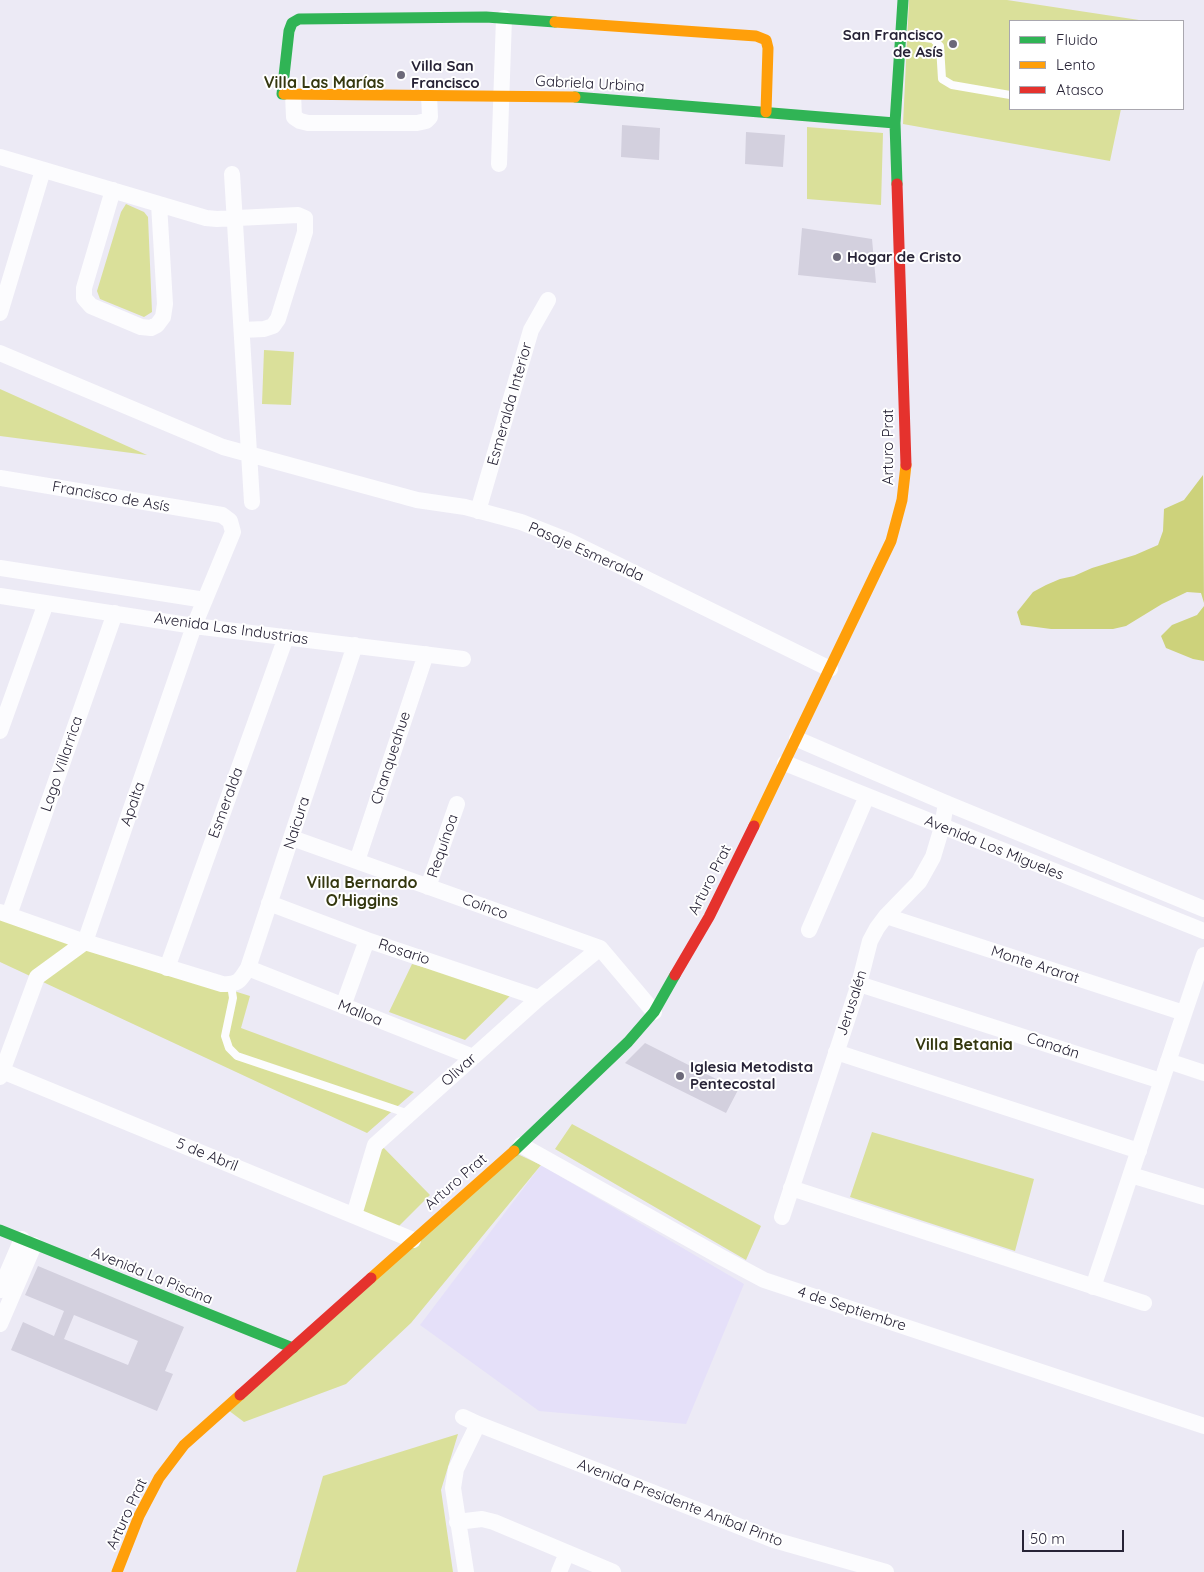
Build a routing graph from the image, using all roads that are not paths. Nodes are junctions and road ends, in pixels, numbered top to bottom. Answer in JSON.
{"nodes":[{"id":1,"x":903,"y":0,"type":"edge"},
{"id":2,"x":504,"y":18,"type":"junction"},
{"id":3,"x":901,"y":35,"type":"junction"},
{"id":4,"x":287,"y":94,"type":"junction"},
{"id":5,"x":429,"y":95,"type":"junction"},
{"id":6,"x":1009,"y":95,"type":"edge"},
{"id":7,"x":501,"y":96,"type":"junction"},
{"id":8,"x":766,"y":112,"type":"junction"},
{"id":9,"x":895,"y":123,"type":"junction"},
{"id":10,"x":0,"y":157,"type":"edge"},
{"id":11,"x":499,"y":164,"type":"dead end"},
{"id":12,"x":43,"y":170,"type":"junction"},
{"id":13,"x":232,"y":174,"type":"dead end"},
{"id":14,"x":114,"y":190,"type":"junction"},
{"id":15,"x":159,"y":204,"type":"junction"},
{"id":16,"x":235,"y":217,"type":"junction"},
{"id":17,"x":548,"y":300,"type":"dead end"},
{"id":18,"x":0,"y":313,"type":"edge"},
{"id":19,"x":242,"y":330,"type":"junction"},
{"id":20,"x":0,"y":353,"type":"edge"},
{"id":21,"x":249,"y":453,"type":"junction"},
{"id":22,"x":0,"y":478,"type":"edge"},
{"id":23,"x":252,"y":502,"type":"dead end"},
{"id":24,"x":478,"y":511,"type":"junction"},
{"id":25,"x":222,"y":516,"type":"joint"},
{"id":26,"x":0,"y":568,"type":"edge"},
{"id":27,"x":0,"y":596,"type":"edge"},
{"id":28,"x":205,"y":600,"type":"junction"},
{"id":29,"x":46,"y":603,"type":"junction"},
{"id":30,"x":115,"y":613,"type":"junction"},
{"id":31,"x":194,"y":626,"type":"junction"},
{"id":32,"x":286,"y":637,"type":"junction"},
{"id":33,"x":355,"y":645,"type":"junction"},
{"id":34,"x":426,"y":654,"type":"junction"},
{"id":35,"x":463,"y":659,"type":"dead end"},
{"id":36,"x":830,"y":669,"type":"junction"},
{"id":37,"x":0,"y":731,"type":"edge"},
{"id":38,"x":797,"y":739,"type":"junction"},
{"id":39,"x":785,"y":763,"type":"junction"},
{"id":40,"x":867,"y":796,"type":"junction"},
{"id":41,"x":946,"y":803,"type":"junction"},
{"id":42,"x":457,"y":804,"type":"dead end"},
{"id":43,"x":942,"y":827,"type":"junction"},
{"id":44,"x":292,"y":838,"type":"junction"},
{"id":45,"x":357,"y":861,"type":"junction"},
{"id":46,"x":428,"y":887,"type":"junction"},
{"id":47,"x":269,"y":903,"type":"junction"},
{"id":48,"x":1204,"y":909,"type":"edge"},
{"id":49,"x":5,"y":914,"type":"edge"},
{"id":50,"x":886,"y":916,"type":"junction"},
{"id":51,"x":809,"y":930,"type":"dead end"},
{"id":52,"x":1204,"y":931,"type":"edge"},
{"id":53,"x":367,"y":940,"type":"junction"},
{"id":54,"x":85,"y":942,"type":"junction"},
{"id":55,"x":600,"y":948,"type":"junction"},
{"id":56,"x":1204,"y":955,"type":"edge"},
{"id":57,"x":167,"y":968,"type":"junction"},
{"id":58,"x":248,"y":968,"type":"junction"},
{"id":59,"x":859,"y":984,"type":"junction"},
{"id":60,"x":226,"y":985,"type":"junction"},
{"id":61,"x":539,"y":998,"type":"junction"},
{"id":62,"x":343,"y":1006,"type":"junction"},
{"id":63,"x":654,"y":1012,"type":"junction"},
{"id":64,"x":1184,"y":1014,"type":"junction"},
{"id":65,"x":836,"y":1052,"type":"junction"},
{"id":66,"x":472,"y":1057,"type":"junction"},
{"id":67,"x":1168,"y":1061,"type":"junction"},
{"id":68,"x":1,"y":1072,"type":"edge"},
{"id":69,"x":1204,"y":1073,"type":"edge"},
{"id":70,"x":1161,"y":1081,"type":"junction"},
{"id":71,"x":409,"y":1114,"type":"junction"},
{"id":72,"x":521,"y":1145,"type":"junction"},
{"id":73,"x":1139,"y":1151,"type":"junction"},
{"id":74,"x":1132,"y":1175,"type":"junction"},
{"id":75,"x":791,"y":1188,"type":"junction"},
{"id":76,"x":1204,"y":1197,"type":"edge"},
{"id":77,"x":354,"y":1215,"type":"junction"},
{"id":78,"x":782,"y":1217,"type":"dead end"},
{"id":79,"x":0,"y":1230,"type":"edge"},
{"id":80,"x":413,"y":1240,"type":"junction"},
{"id":81,"x":28,"y":1242,"type":"junction"},
{"id":82,"x":1093,"y":1287,"type":"junction"},
{"id":83,"x":0,"y":1290,"type":"edge"},
{"id":84,"x":1144,"y":1303,"type":"dead end"},
{"id":85,"x":0,"y":1324,"type":"edge"},
{"id":86,"x":292,"y":1348,"type":"junction"},
{"id":87,"x":462,"y":1416,"type":"dead end"},
{"id":88,"x":478,"y":1424,"type":"junction"},
{"id":89,"x":1204,"y":1426,"type":"edge"},
{"id":90,"x":457,"y":1522,"type":"junction"},
{"id":91,"x":567,"y":1553,"type":"junction"},
{"id":92,"x":117,"y":1572,"type":"edge"},
{"id":93,"x":466,"y":1572,"type":"edge"},
{"id":94,"x":559,"y":1572,"type":"edge"},
{"id":95,"x":613,"y":1572,"type":"edge"},
{"id":96,"x":886,"y":1572,"type":"edge"}],
"edges":[{"from":1,"to":3,"type":"main road","name":"Arturo Prat"},
{"from":2,"to":4,"type":"main road"},
{"from":2,"to":7,"type":"street"},
{"from":2,"to":8,"type":"main road"},
{"from":3,"to":6,"type":"lane"},
{"from":3,"to":9,"type":"main road","name":"Arturo Prat"},
{"from":4,"to":5,"type":"main road","name":"Gabriela Urbina"},
{"from":4,"to":5,"type":"street"},
{"from":5,"to":7,"type":"main road","name":"Gabriela Urbina"},
{"from":7,"to":8,"type":"main road","name":"Gabriela Urbina"},
{"from":7,"to":11,"type":"street"},
{"from":8,"to":9,"type":"main road","name":"Gabriela Urbina"},
{"from":9,"to":36,"type":"main road","name":"Arturo Prat"},
{"from":10,"to":12,"type":"street"},
{"from":12,"to":14,"type":"street"},
{"from":12,"to":18,"type":"street"},
{"from":13,"to":16,"type":"street"},
{"from":14,"to":15,"type":"street"},
{"from":14,"to":15,"type":"street"},
{"from":15,"to":16,"type":"street"},
{"from":16,"to":19,"type":"street"},
{"from":16,"to":19,"type":"street"},
{"from":17,"to":24,"type":"street","name":"Esmeralda Interior"},
{"from":19,"to":21,"type":"street"},
{"from":20,"to":21,"type":"street","name":"Pasaje Esmeralda"},
{"from":21,"to":23,"type":"street"},
{"from":21,"to":24,"type":"street","name":"Pasaje Esmeralda"},
{"from":22,"to":25,"type":"street","name":"Francisco de Asís"},
{"from":24,"to":36,"type":"street","name":"Pasaje Esmeralda"},
{"from":25,"to":28,"type":"street","name":"Apalta"},
{"from":26,"to":28,"type":"street","name":"Avenida Las Industrias"},
{"from":27,"to":29,"type":"street","name":"Avenida Las Industrias"},
{"from":28,"to":31,"type":"street","name":"Apalta"},
{"from":29,"to":30,"type":"street","name":"Avenida Las Industrias"},
{"from":29,"to":37,"type":"street"},
{"from":30,"to":31,"type":"street","name":"Avenida Las Industrias"},
{"from":30,"to":49,"type":"street","name":"Lago Villarrica"},
{"from":31,"to":32,"type":"street","name":"Avenida Las Industrias"},
{"from":31,"to":54,"type":"street","name":"Apalta"},
{"from":32,"to":33,"type":"street","name":"Avenida Las Industrias"},
{"from":32,"to":57,"type":"street","name":"Esmeralda"},
{"from":33,"to":34,"type":"street","name":"Avenida Las Industrias"},
{"from":33,"to":44,"type":"street","name":"Naicura"},
{"from":34,"to":35,"type":"street","name":"Avenida Las Industrias"},
{"from":34,"to":45,"type":"street","name":"Chanqueahue"},
{"from":36,"to":38,"type":"main road","name":"Arturo Prat"},
{"from":38,"to":39,"type":"main road","name":"Arturo Prat"},
{"from":38,"to":41,"type":"street","name":"Avenida Los Migueles"},
{"from":39,"to":40,"type":"street","name":"Avenida Los Migueles"},
{"from":39,"to":63,"type":"main road","name":"Arturo Prat"},
{"from":40,"to":43,"type":"street","name":"Avenida Los Migueles"},
{"from":40,"to":51,"type":"street"},
{"from":41,"to":43,"type":"street","name":"Jerusalén"},
{"from":41,"to":48,"type":"street","name":"Avenida Los Migueles"},
{"from":42,"to":46,"type":"street","name":"Requínoa"},
{"from":43,"to":50,"type":"street","name":"Jerusalén"},
{"from":43,"to":52,"type":"street","name":"Avenida Los Migueles"},
{"from":44,"to":45,"type":"street","name":"Coínco"},
{"from":44,"to":47,"type":"street","name":"Naicura"},
{"from":45,"to":46,"type":"street","name":"Coínco"},
{"from":46,"to":55,"type":"street","name":"Coínco"},
{"from":47,"to":53,"type":"street","name":"Rosario"},
{"from":47,"to":58,"type":"street","name":"Naicura"},
{"from":49,"to":54,"type":"street"},
{"from":50,"to":59,"type":"street","name":"Jerusalén"},
{"from":50,"to":64,"type":"street","name":"Monte Ararat"},
{"from":53,"to":61,"type":"street","name":"Rosario"},
{"from":53,"to":62,"type":"street"},
{"from":54,"to":57,"type":"street"},
{"from":54,"to":68,"type":"street"},
{"from":55,"to":61,"type":"street","name":"Olivar"},
{"from":55,"to":63,"type":"street"},
{"from":56,"to":64,"type":"street"},
{"from":57,"to":60,"type":"street"},
{"from":58,"to":60,"type":"street","name":"Naicura"},
{"from":58,"to":62,"type":"street","name":"Malloa"},
{"from":59,"to":65,"type":"street","name":"Jerusalén"},
{"from":59,"to":70,"type":"street","name":"Canaán"},
{"from":60,"to":71,"type":"lane"},
{"from":61,"to":66,"type":"street","name":"Olivar"},
{"from":62,"to":66,"type":"street","name":"Malloa"},
{"from":63,"to":72,"type":"main road","name":"Arturo Prat"},
{"from":64,"to":67,"type":"street"},
{"from":65,"to":73,"type":"street"},
{"from":65,"to":75,"type":"street","name":"Jerusalén"},
{"from":66,"to":71,"type":"street","name":"Olivar"},
{"from":67,"to":69,"type":"street"},
{"from":67,"to":70,"type":"street"},
{"from":68,"to":77,"type":"street","name":"5 de Abril"},
{"from":70,"to":73,"type":"street"},
{"from":71,"to":77,"type":"street","name":"Olivar"},
{"from":72,"to":80,"type":"main road","name":"Arturo Prat"},
{"from":72,"to":89,"type":"street","name":"4 de Septiembre"},
{"from":73,"to":74,"type":"street"},
{"from":74,"to":76,"type":"street"},
{"from":74,"to":82,"type":"street"},
{"from":75,"to":78,"type":"street","name":"Jerusalén"},
{"from":75,"to":82,"type":"street"},
{"from":77,"to":80,"type":"street","name":"5 de Abril"},
{"from":79,"to":81,"type":"main road","name":"Avenida La Piscina"},
{"from":80,"to":86,"type":"main road","name":"Arturo Prat"},
{"from":81,"to":83,"type":"street"},
{"from":81,"to":85,"type":"street"},
{"from":81,"to":86,"type":"main road","name":"Avenida La Piscina"},
{"from":82,"to":84,"type":"street"},
{"from":86,"to":92,"type":"main road","name":"Arturo Prat"},
{"from":87,"to":88,"type":"street","name":"Avenida Presidente Aníbal Pinto"},
{"from":88,"to":90,"type":"street"},
{"from":88,"to":96,"type":"street","name":"Avenida Presidente Aníbal Pinto"},
{"from":90,"to":91,"type":"street"},
{"from":90,"to":93,"type":"street"},
{"from":91,"to":94,"type":"street"},
{"from":91,"to":95,"type":"street"}]}
